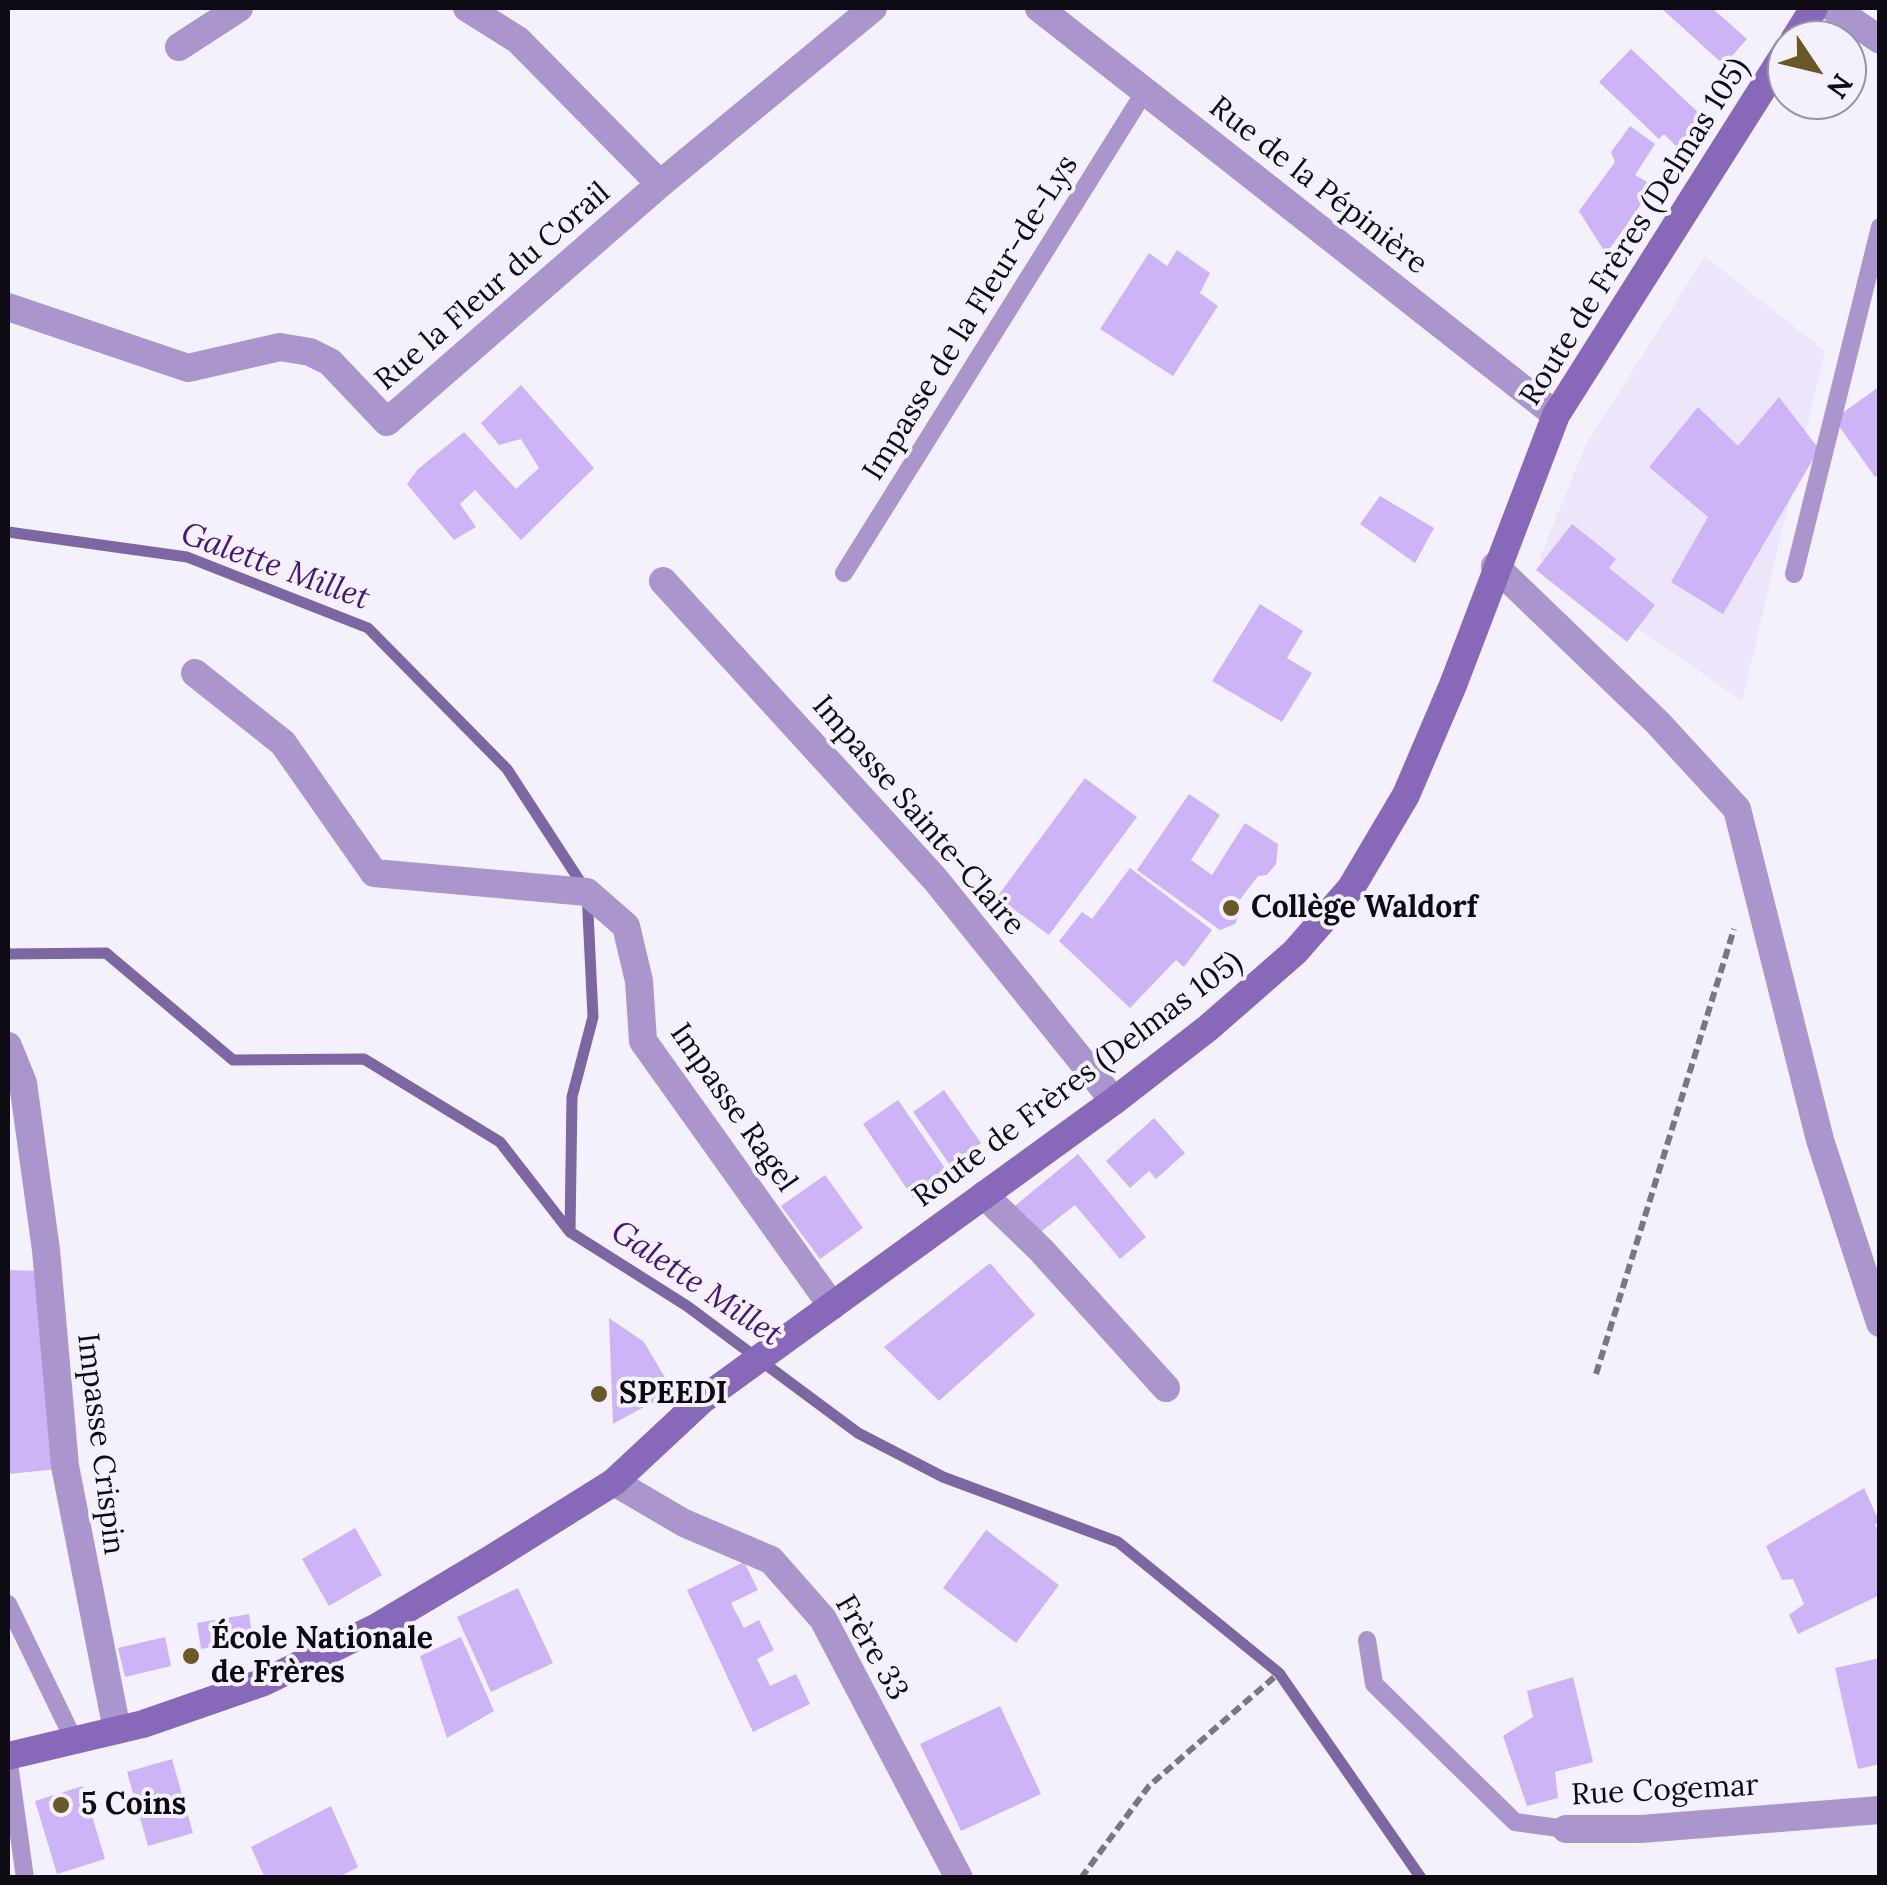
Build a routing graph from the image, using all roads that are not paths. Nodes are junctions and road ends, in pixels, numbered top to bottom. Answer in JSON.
{"nodes":[{"id":1,"x":239,"y":8,"type":"edge"},
{"id":2,"x":468,"y":8,"type":"edge"},
{"id":3,"x":873,"y":8,"type":"edge"},
{"id":4,"x":1039,"y":8,"type":"edge"},
{"id":5,"x":1833,"y":8,"type":"edge"},
{"id":6,"x":1880,"y":40,"type":"edge"},
{"id":7,"x":179,"y":47,"type":"dead end"},
{"id":8,"x":1767,"y":82,"type":"edge"},
{"id":9,"x":1145,"y":91,"type":"junction"},
{"id":10,"x":660,"y":184,"type":"junction"},
{"id":11,"x":1880,"y":227,"type":"edge"},
{"id":12,"x":8,"y":307,"type":"edge"},
{"id":13,"x":1556,"y":414,"type":"junction"},
{"id":14,"x":1495,"y":566,"type":"junction"},
{"id":15,"x":844,"y":573,"type":"dead end"},
{"id":16,"x":1794,"y":574,"type":"dead end"},
{"id":17,"x":663,"y":581,"type":"dead end"},
{"id":18,"x":194,"y":672,"type":"dead end"},
{"id":19,"x":8,"y":1046,"type":"edge"},
{"id":20,"x":1114,"y":1101,"type":"junction"},
{"id":21,"x":984,"y":1195,"type":"junction"},
{"id":22,"x":832,"y":1306,"type":"junction"},
{"id":23,"x":1880,"y":1323,"type":"edge"},
{"id":24,"x":1166,"y":1388,"type":"dead end"},
{"id":25,"x":614,"y":1482,"type":"junction"},
{"id":26,"x":8,"y":1604,"type":"edge"},
{"id":27,"x":1368,"y":1640,"type":"dead end"},
{"id":28,"x":117,"y":1730,"type":"junction"},
{"id":29,"x":74,"y":1740,"type":"junction"},
{"id":30,"x":8,"y":1756,"type":"edge"},
{"id":31,"x":1880,"y":1810,"type":"edge"},
{"id":32,"x":1566,"y":1829,"type":"joint"},
{"id":33,"x":26,"y":1878,"type":"edge"},
{"id":34,"x":960,"y":1878,"type":"edge"}],
"edges":[{"from":1,"to":7,"type":"street"},
{"from":2,"to":10,"type":"street"},
{"from":3,"to":10,"type":"street","name":"Rue la Fleur du Corail"},
{"from":4,"to":9,"type":"street","name":"Rue de la Pépinière"},
{"from":5,"to":6,"type":"street"},
{"from":8,"to":13,"type":"main road","name":"Route de Frères (Delmas 105)"},
{"from":9,"to":13,"type":"street","name":"Rue de la Pépinière"},
{"from":9,"to":15,"type":"lane","name":"Impasse de la Fleur-de-Lys"},
{"from":10,"to":12,"type":"street","name":"Rue la Fleur du Corail"},
{"from":11,"to":16,"type":"lane"},
{"from":13,"to":14,"type":"main road","name":"Route de Frères (Delmas 105)"},
{"from":14,"to":20,"type":"main road","name":"Route de Frères (Delmas 105)"},
{"from":14,"to":23,"type":"street"},
{"from":17,"to":20,"type":"street","name":"Impasse Sainte-Claire"},
{"from":18,"to":22,"type":"street","name":"Impasse Ragel"},
{"from":19,"to":28,"type":"street","name":"Impasse Crispin"},
{"from":20,"to":21,"type":"main road","name":"Route de Frères (Delmas 105)"},
{"from":21,"to":22,"type":"main road","name":"Route de Frères (Delmas 105)"},
{"from":21,"to":24,"type":"street"},
{"from":22,"to":25,"type":"main road","name":"Route de Frères (Delmas 105)"},
{"from":25,"to":28,"type":"main road","name":"Route de Frères (Delmas 105)"},
{"from":25,"to":34,"type":"street","name":"Frère 33"},
{"from":26,"to":29,"type":"lane"},
{"from":27,"to":32,"type":"lane","name":"Rue Cogemar"},
{"from":28,"to":29,"type":"main road","name":"Route de Frères (Delmas 105)"},
{"from":29,"to":30,"type":"main road","name":"Route de Frères (Delmas 105)"},
{"from":30,"to":33,"type":"lane"},
{"from":31,"to":32,"type":"street","name":"Rue Cogemar"}]}
